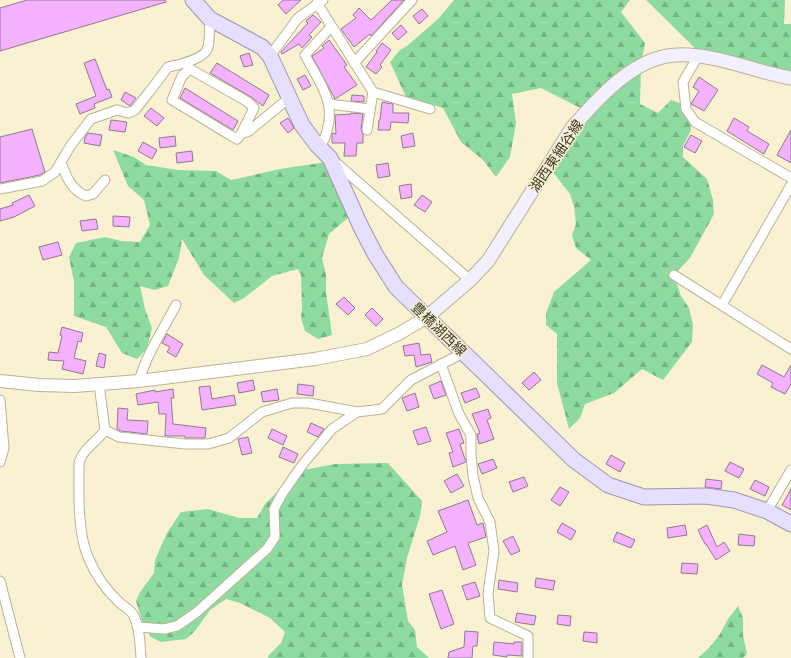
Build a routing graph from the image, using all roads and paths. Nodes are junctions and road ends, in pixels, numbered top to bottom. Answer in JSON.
{"nodes":[{"id":1,"x":193,"y":0,"type":"edge"},
{"id":2,"x":412,"y":0,"type":"edge"},
{"id":3,"x":320,"y":2,"type":"edge"},
{"id":4,"x":210,"y":19,"type":"junction"},
{"id":5,"x":332,"y":27,"type":"junction"},
{"id":6,"x":270,"y":56,"type":"junction"},
{"id":7,"x":698,"y":56,"type":"junction"},
{"id":8,"x":354,"y":63,"type":"junction"},
{"id":9,"x":789,"y":76,"type":"edge"},
{"id":10,"x":373,"y":92,"type":"junction"},
{"id":11,"x":289,"y":98,"type":"junction"},
{"id":12,"x":329,"y":104,"type":"junction"},
{"id":13,"x":370,"y":109,"type":"junction"},
{"id":14,"x":430,"y":109,"type":"dead end"},
{"id":15,"x":367,"y":130,"type":"dead end"},
{"id":16,"x":241,"y":134,"type":"junction"},
{"id":17,"x":325,"y":152,"type":"junction"},
{"id":18,"x":61,"y":162,"type":"junction"},
{"id":19,"x":791,"y":178,"type":"edge"},
{"id":20,"x":105,"y":180,"type":"dead end"},
{"id":21,"x":791,"y":185,"type":"edge"},
{"id":22,"x":0,"y":190,"type":"edge"},
{"id":23,"x":674,"y":276,"type":"dead end"},
{"id":24,"x":470,"y":280,"type":"junction"},
{"id":25,"x":176,"y":305,"type":"dead end"},
{"id":26,"x":722,"y":305,"type":"junction"},
{"id":27,"x":427,"y":317,"type":"junction"},
{"id":28,"x":791,"y":349,"type":"edge"},
{"id":29,"x":463,"y":353,"type":"junction"},
{"id":30,"x":440,"y":364,"type":"junction"},
{"id":31,"x":0,"y":381,"type":"edge"},
{"id":32,"x":139,"y":381,"type":"junction"},
{"id":33,"x":99,"y":384,"type":"junction"},
{"id":34,"x":0,"y":400,"type":"edge"},
{"id":35,"x":357,"y":412,"type":"junction"},
{"id":36,"x":105,"y":430,"type":"junction"},
{"id":37,"x":0,"y":462,"type":"edge"},
{"id":38,"x":791,"y":470,"type":"edge"},
{"id":39,"x":767,"y":511,"type":"junction"},
{"id":40,"x":791,"y":524,"type":"edge"},
{"id":41,"x":0,"y":581,"type":"edge"},
{"id":42,"x":4,"y":618,"type":"edge"},
{"id":43,"x":138,"y":627,"type":"junction"},
{"id":44,"x":20,"y":658,"type":"edge"},
{"id":45,"x":141,"y":658,"type":"edge"},
{"id":46,"x":528,"y":658,"type":"edge"}],
"edges":[{"from":1,"to":4,"type":"main road","name":"豊橋湖西線"},
{"from":2,"to":8,"type":"street"},
{"from":3,"to":5,"type":"street"},
{"from":3,"to":6,"type":"street"},
{"from":4,"to":6,"type":"main road","name":"豊橋湖西線"},
{"from":4,"to":18,"type":"street"},
{"from":5,"to":8,"type":"street"},
{"from":5,"to":12,"type":"street"},
{"from":6,"to":11,"type":"main road","name":"豊橋湖西線"},
{"from":7,"to":9,"type":"main road","name":"湖西東細谷線"},
{"from":7,"to":19,"type":"street"},
{"from":7,"to":24,"type":"main road","name":"湖西東細谷線"},
{"from":8,"to":10,"type":"street"},
{"from":10,"to":13,"type":"street"},
{"from":10,"to":14,"type":"street"},
{"from":11,"to":16,"type":"street"},
{"from":11,"to":17,"type":"main road","name":"豊橋湖西線"},
{"from":12,"to":13,"type":"street"},
{"from":12,"to":17,"type":"street"},
{"from":13,"to":15,"type":"street"},
{"from":16,"to":16,"type":"street"},
{"from":17,"to":24,"type":"street"},
{"from":17,"to":27,"type":"main road","name":"豊橋湖西線"},
{"from":18,"to":20,"type":"street"},
{"from":18,"to":22,"type":"street"},
{"from":21,"to":26,"type":"street"},
{"from":23,"to":26,"type":"street"},
{"from":24,"to":27,"type":"main road","name":"湖西東細谷線"},
{"from":25,"to":32,"type":"street"},
{"from":26,"to":28,"type":"street"},
{"from":27,"to":29,"type":"main road","name":"豊橋湖西線"},
{"from":27,"to":32,"type":"street"},
{"from":29,"to":30,"type":"street"},
{"from":29,"to":39,"type":"main road","name":"豊橋湖西線"},
{"from":30,"to":35,"type":"street"},
{"from":30,"to":46,"type":"street"},
{"from":31,"to":33,"type":"street"},
{"from":32,"to":33,"type":"street"},
{"from":33,"to":36,"type":"street"},
{"from":34,"to":37,"type":"street"},
{"from":35,"to":36,"type":"street"},
{"from":35,"to":43,"type":"street"},
{"from":36,"to":43,"type":"street"},
{"from":38,"to":39,"type":"street"},
{"from":39,"to":40,"type":"main road","name":"豊橋湖西線"},
{"from":41,"to":42,"type":"street"},
{"from":42,"to":44,"type":"street"},
{"from":43,"to":45,"type":"street"}]}
